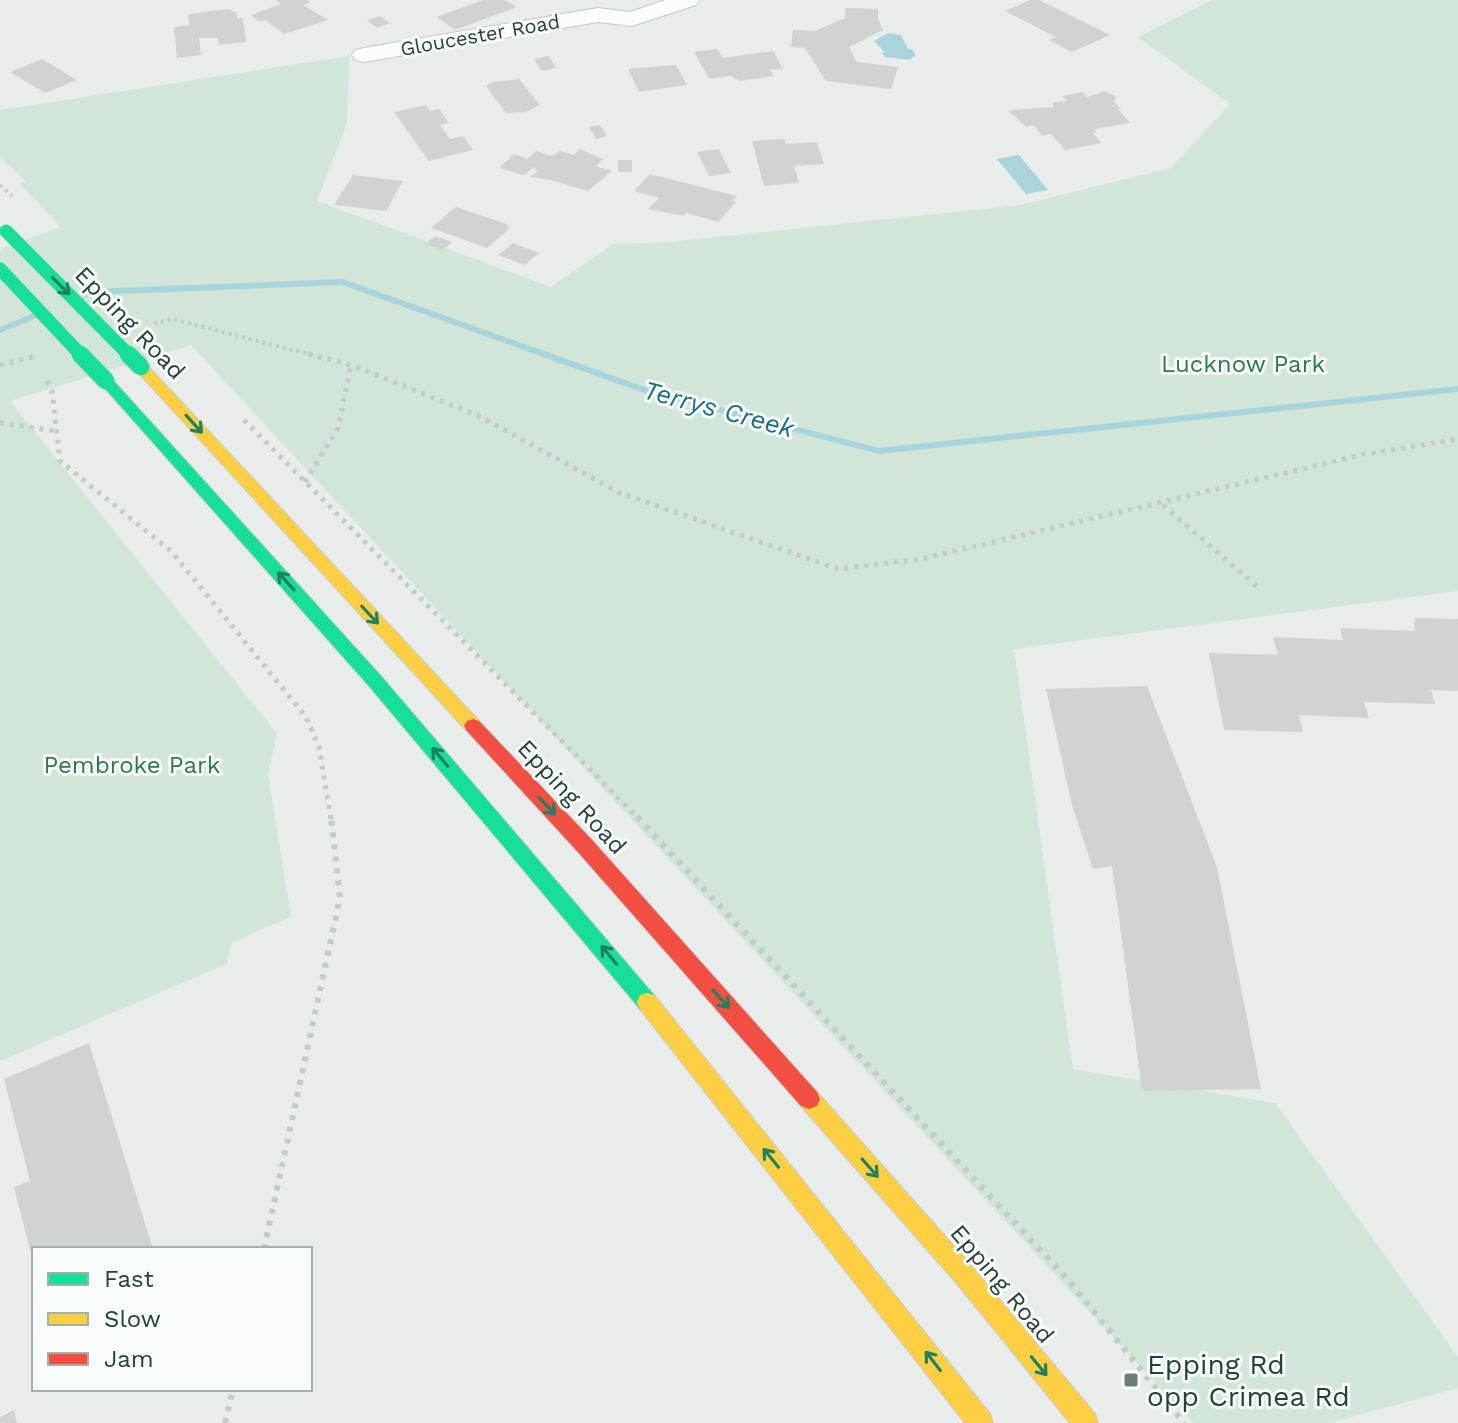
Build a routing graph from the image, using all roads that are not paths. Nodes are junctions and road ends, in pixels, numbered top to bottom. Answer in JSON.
{"nodes":[{"id":1,"x":575,"y":0,"type":"edge"},
{"id":2,"x":688,"y":0,"type":"edge"},
{"id":3,"x":598,"y":15,"type":"junction"},
{"id":4,"x":364,"y":55,"type":"dead end"},
{"id":5,"x":3,"y":228,"type":"edge"},
{"id":6,"x":0,"y":269,"type":"edge"},
{"id":7,"x":981,"y":1423,"type":"edge"},
{"id":8,"x":1086,"y":1423,"type":"edge"}],
"edges":[{"from":1,"to":3,"type":"street"},
{"from":2,"to":3,"type":"street","name":"Gloucester Road"},
{"from":3,"to":4,"type":"street","name":"Gloucester Road"},
{"from":5,"to":8,"type":"main road","name":"Epping Road","one_way":true,"bridge":true},
{"from":7,"to":6,"type":"main road","one_way":true,"bridge":true}]}
